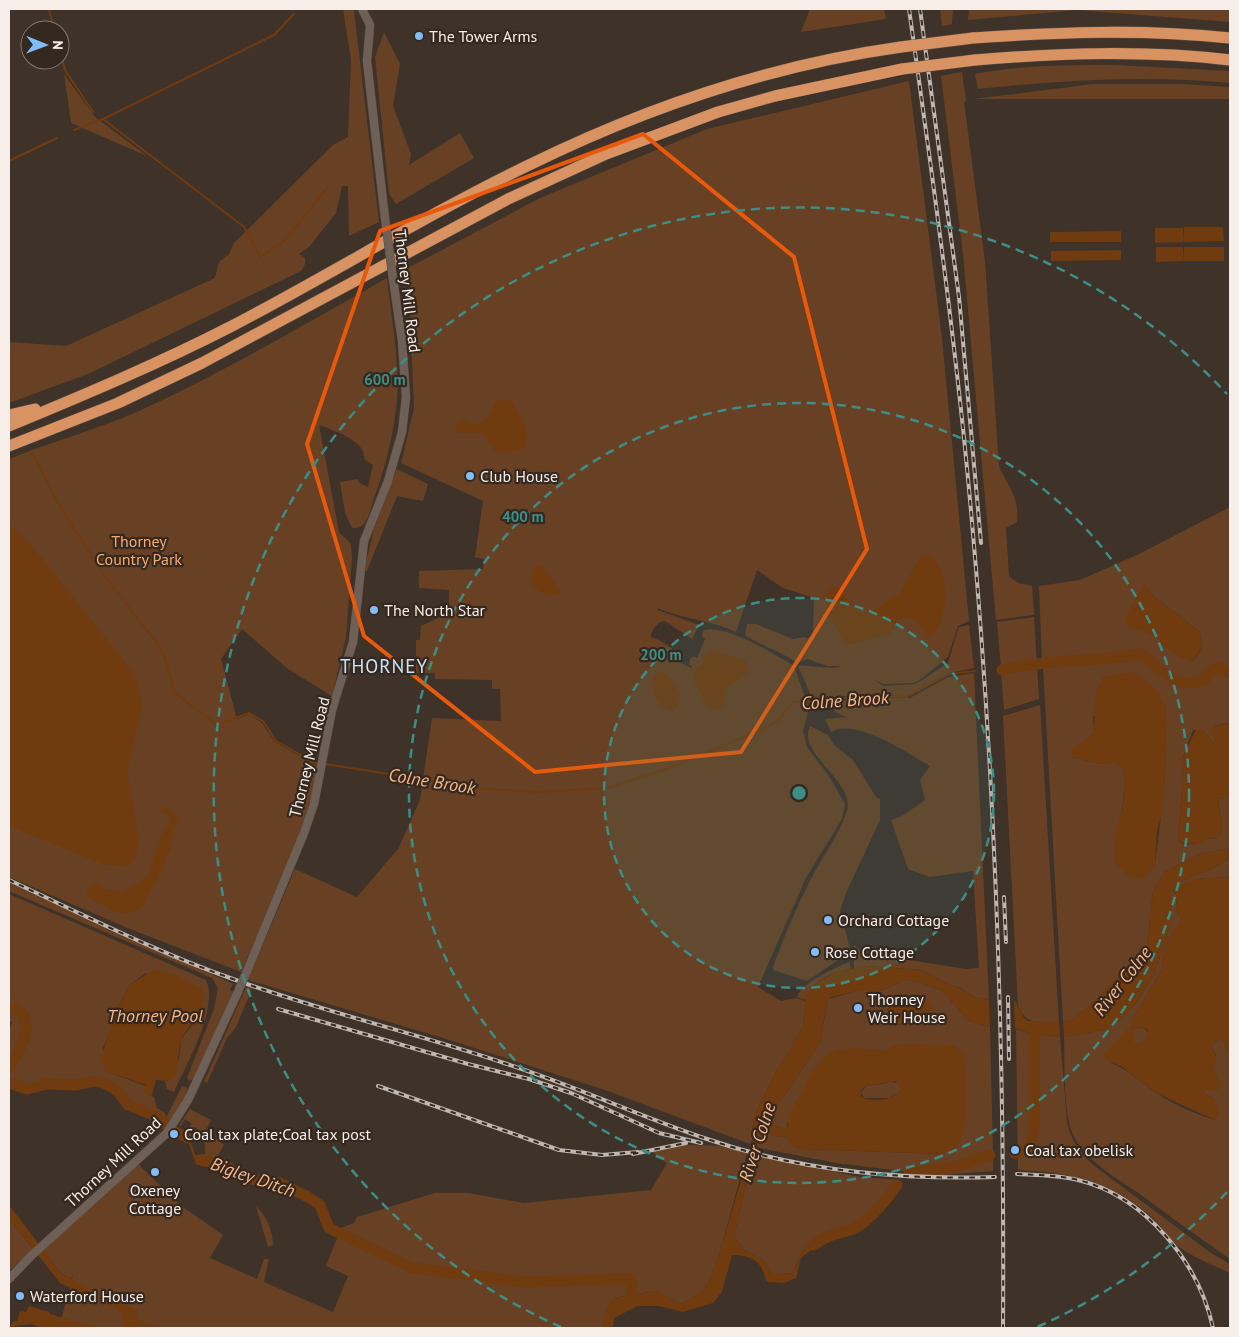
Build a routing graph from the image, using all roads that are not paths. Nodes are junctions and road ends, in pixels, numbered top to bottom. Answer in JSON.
{"nodes":[{"id":1,"x":362,"y":9,"type":"edge"},
{"id":2,"x":1230,"y":38,"type":"edge"},
{"id":3,"x":1230,"y":60,"type":"edge"},
{"id":4,"x":54,"y":405,"type":"junction"},
{"id":5,"x":9,"y":415,"type":"edge"},
{"id":6,"x":9,"y":426,"type":"edge"},
{"id":7,"x":10,"y":445,"type":"edge"},
{"id":8,"x":9,"y":1279,"type":"edge"}],
"edges":[{"from":1,"to":8,"type":"street","name":"Thorney Mill Road","bridge":true},
{"from":2,"to":4,"type":"highway","bridge":true},
{"from":3,"to":7,"type":"highway","bridge":true},
{"from":4,"to":5,"type":"highway"},
{"from":4,"to":6,"type":"highway"}]}
